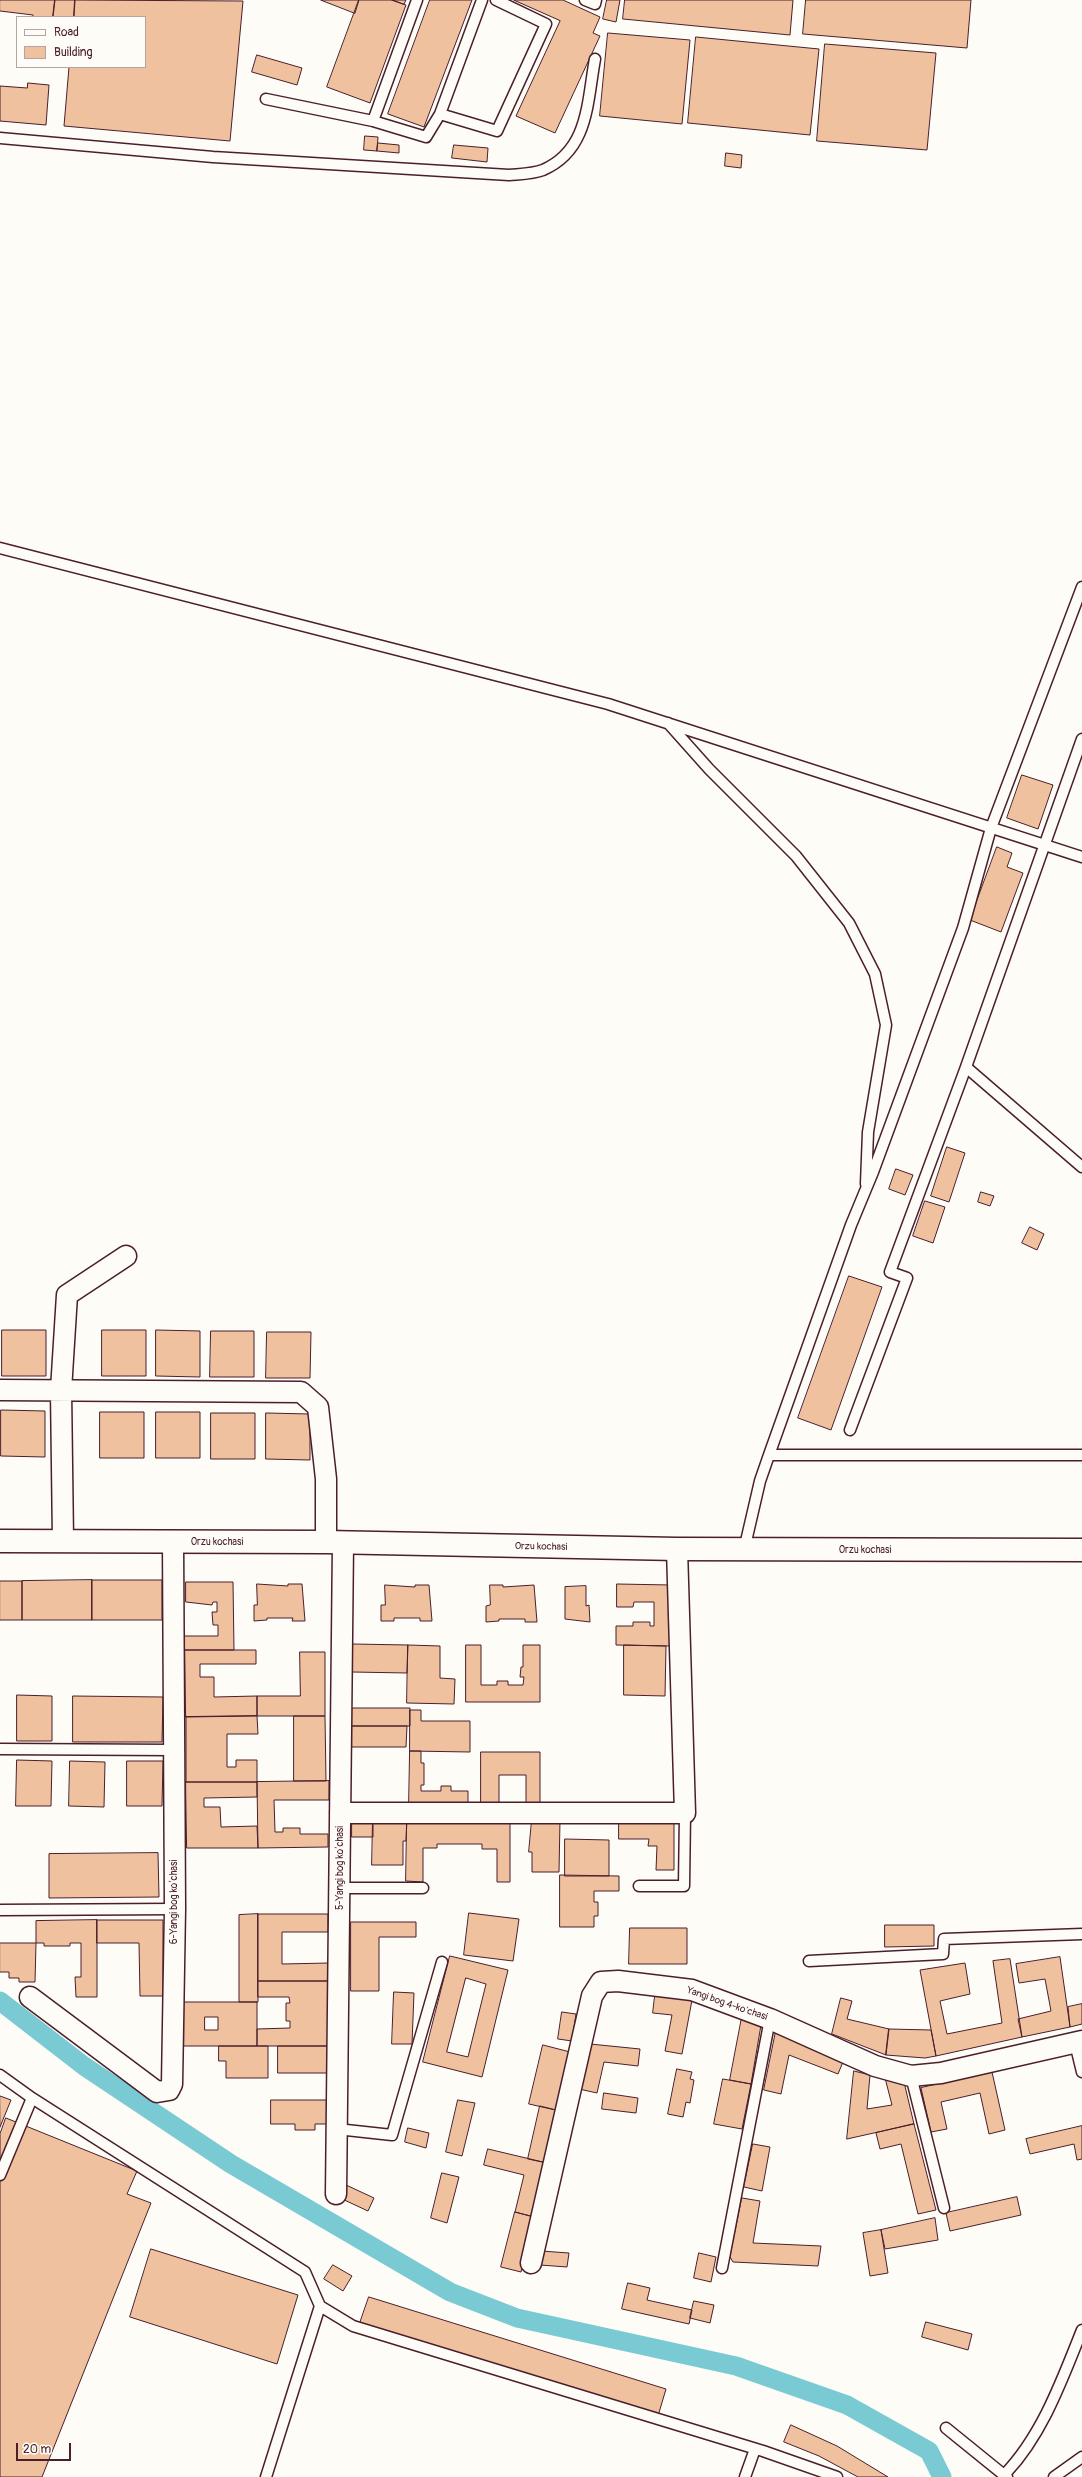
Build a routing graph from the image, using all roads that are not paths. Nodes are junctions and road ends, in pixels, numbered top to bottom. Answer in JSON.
{"nodes":[{"id":1,"x":418,"y":0,"type":"edge"},
{"id":2,"x":482,"y":0,"type":"edge"},
{"id":3,"x":496,"y":0,"type":"edge"},
{"id":4,"x":585,"y":0,"type":"edge"},
{"id":5,"x":596,"y":0,"type":"edge"},
{"id":6,"x":595,"y":59,"type":"dead end"},
{"id":7,"x":266,"y":99,"type":"dead end"},
{"id":8,"x":440,"y":114,"type":"junction"},
{"id":9,"x":373,"y":121,"type":"junction"},
{"id":10,"x":0,"y":138,"type":"edge"},
{"id":11,"x":0,"y":548,"type":"edge"},
{"id":12,"x":1082,"y":587,"type":"edge"},
{"id":13,"x":668,"y":723,"type":"junction"},
{"id":14,"x":1082,"y":739,"type":"edge"},
{"id":15,"x":991,"y":828,"type":"junction"},
{"id":16,"x":1046,"y":846,"type":"junction"},
{"id":17,"x":1082,"y":857,"type":"edge"},
{"id":18,"x":966,"y":1067,"type":"junction"},
{"id":19,"x":1082,"y":1167,"type":"edge"},
{"id":20,"x":865,"y":1190,"type":"junction"},
{"id":21,"x":126,"y":1256,"type":"dead end"},
{"id":22,"x":0,"y":1390,"type":"edge"},
{"id":23,"x":61,"y":1390,"type":"junction"},
{"id":24,"x":850,"y":1430,"type":"dead end"},
{"id":25,"x":769,"y":1455,"type":"junction"},
{"id":26,"x":1082,"y":1455,"type":"edge"},
{"id":27,"x":0,"y":1541,"type":"edge"},
{"id":28,"x":63,"y":1541,"type":"junction"},
{"id":29,"x":173,"y":1542,"type":"junction"},
{"id":30,"x":334,"y":1542,"type":"junction"},
{"id":31,"x":677,"y":1549,"type":"junction"},
{"id":32,"x":744,"y":1550,"type":"junction"},
{"id":33,"x":1082,"y":1550,"type":"edge"},
{"id":34,"x":0,"y":1749,"type":"edge"},
{"id":35,"x":173,"y":1750,"type":"junction"},
{"id":36,"x":340,"y":1813,"type":"junction"},
{"id":37,"x":685,"y":1813,"type":"junction"},
{"id":38,"x":639,"y":1886,"type":"dead end"},
{"id":39,"x":340,"y":1888,"type":"junction"},
{"id":40,"x":423,"y":1888,"type":"dead end"},
{"id":41,"x":175,"y":1909,"type":"junction"},
{"id":42,"x":0,"y":1910,"type":"edge"},
{"id":43,"x":1082,"y":1934,"type":"edge"},
{"id":44,"x":809,"y":1961,"type":"dead end"},
{"id":45,"x":442,"y":1962,"type":"dead end"},
{"id":46,"x":30,"y":1997,"type":"dead end"},
{"id":47,"x":770,"y":2019,"type":"junction"},
{"id":48,"x":1078,"y":2042,"type":"edge"},
{"id":49,"x":1082,"y":2072,"type":"edge"},
{"id":50,"x":0,"y":2075,"type":"edge"},
{"id":51,"x":911,"y":2076,"type":"junction"},
{"id":52,"x":32,"y":2098,"type":"junction"},
{"id":53,"x":338,"y":2129,"type":"junction"},
{"id":54,"x":0,"y":2176,"type":"edge"},
{"id":55,"x":336,"y":2194,"type":"dead end"},
{"id":56,"x":944,"y":2208,"type":"dead end"},
{"id":57,"x":531,"y":2263,"type":"dead end"},
{"id":58,"x":722,"y":2268,"type":"dead end"},
{"id":59,"x":320,"y":2306,"type":"junction"},
{"id":60,"x":1082,"y":2330,"type":"edge"},
{"id":61,"x":946,"y":2428,"type":"dead end"},
{"id":62,"x":755,"y":2448,"type":"junction"},
{"id":63,"x":1082,"y":2457,"type":"edge"},
{"id":64,"x":1006,"y":2476,"type":"edge"},
{"id":65,"x":266,"y":2477,"type":"edge"},
{"id":66,"x":746,"y":2477,"type":"edge"},
{"id":67,"x":837,"y":2477,"type":"edge"},
{"id":68,"x":1054,"y":2477,"type":"edge"}],
"edges":[{"from":1,"to":9,"type":"lane"},
{"from":2,"to":8,"type":"lane"},
{"from":3,"to":8,"type":"lane"},
{"from":4,"to":5,"type":"lane"},
{"from":6,"to":10,"type":"lane"},
{"from":7,"to":9,"type":"lane"},
{"from":8,"to":9,"type":"lane"},
{"from":11,"to":13,"type":"lane"},
{"from":12,"to":15,"type":"lane"},
{"from":13,"to":15,"type":"lane"},
{"from":13,"to":20,"type":"lane"},
{"from":14,"to":16,"type":"lane"},
{"from":15,"to":16,"type":"lane"},
{"from":15,"to":20,"type":"lane"},
{"from":16,"to":17,"type":"lane"},
{"from":16,"to":18,"type":"lane"},
{"from":18,"to":19,"type":"lane"},
{"from":18,"to":24,"type":"lane"},
{"from":20,"to":25,"type":"lane"},
{"from":21,"to":23,"type":"street"},
{"from":22,"to":23,"type":"street","name":"5-Yangi bog koʼchasi"},
{"from":23,"to":28,"type":"street"},
{"from":23,"to":30,"type":"street","name":"5-Yangi bog koʼchasi"},
{"from":25,"to":26,"type":"lane"},
{"from":25,"to":32,"type":"lane"},
{"from":27,"to":28,"type":"main road","name":"Orzu kochasi"},
{"from":28,"to":29,"type":"main road","name":"Orzu kochasi"},
{"from":29,"to":30,"type":"main road","name":"Orzu kochasi"},
{"from":29,"to":35,"type":"street","name":"6-Yangi bog koʼchasi"},
{"from":30,"to":31,"type":"main road","name":"Orzu kochasi"},
{"from":30,"to":36,"type":"street","name":"5-Yangi bog koʼchasi"},
{"from":31,"to":32,"type":"main road","name":"Orzu kochasi"},
{"from":31,"to":37,"type":"street"},
{"from":32,"to":33,"type":"main road","name":"Orzu kochasi"},
{"from":34,"to":35,"type":"lane"},
{"from":35,"to":41,"type":"street","name":"6-Yangi bog koʼchasi"},
{"from":36,"to":37,"type":"street"},
{"from":36,"to":39,"type":"street","name":"5-Yangi bog koʼchasi"},
{"from":37,"to":38,"type":"lane"},
{"from":39,"to":40,"type":"lane"},
{"from":39,"to":53,"type":"street","name":"5-Yangi bog koʼchasi"},
{"from":41,"to":42,"type":"lane"},
{"from":41,"to":46,"type":"street","name":"6-Yangi bog koʼchasi"},
{"from":43,"to":44,"type":"lane"},
{"from":45,"to":53,"type":"lane"},
{"from":47,"to":51,"type":"street","name":"Yangi bog 4-koʼchasi"},
{"from":47,"to":57,"type":"street","name":"Yangi bog 4-koʼchasi"},
{"from":47,"to":58,"type":"lane"},
{"from":48,"to":49,"type":"lane"},
{"from":48,"to":51,"type":"street","name":"Yangi bog 4-koʼchasi"},
{"from":50,"to":52,"type":"lane"},
{"from":51,"to":56,"type":"lane"},
{"from":52,"to":54,"type":"lane"},
{"from":52,"to":59,"type":"lane"},
{"from":53,"to":55,"type":"street","name":"5-Yangi bog koʼchasi"},
{"from":59,"to":62,"type":"lane"},
{"from":59,"to":65,"type":"lane"},
{"from":60,"to":64,"type":"lane"},
{"from":61,"to":64,"type":"lane"},
{"from":62,"to":66,"type":"lane"},
{"from":62,"to":67,"type":"lane"},
{"from":63,"to":68,"type":"lane"}]}
